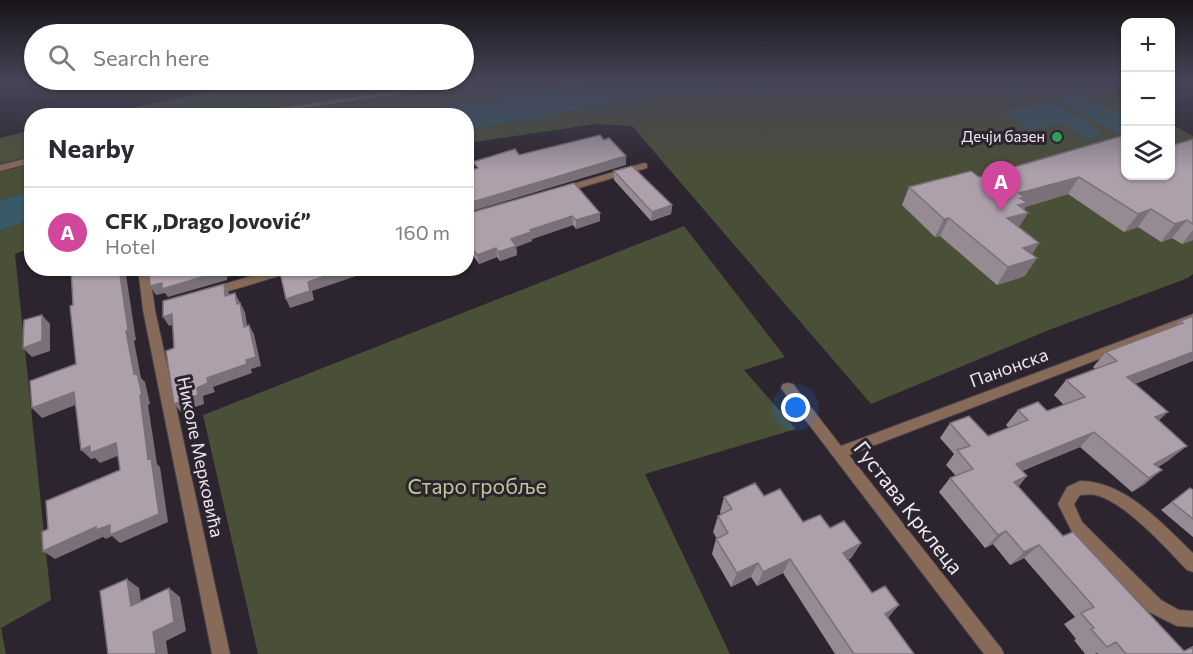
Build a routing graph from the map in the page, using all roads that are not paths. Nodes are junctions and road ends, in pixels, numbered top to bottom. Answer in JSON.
{"nodes":[{"id":1,"x":24,"y":162,"type":"edge"},
{"id":2,"x":644,"y":166,"type":"dead end"},
{"id":3,"x":0,"y":168,"type":"edge"},
{"id":4,"x":555,"y":192,"type":"edge"},
{"id":5,"x":145,"y":276,"type":"edge"},
{"id":6,"x":265,"y":276,"type":"edge"},
{"id":7,"x":204,"y":294,"type":"edge"},
{"id":8,"x":1193,"y":318,"type":"edge"},
{"id":9,"x":788,"y":387,"type":"dead end"},
{"id":10,"x":838,"y":453,"type":"junction"},
{"id":11,"x":1193,"y":564,"type":"edge"},
{"id":12,"x":1193,"y":619,"type":"edge"},
{"id":13,"x":221,"y":654,"type":"edge"},
{"id":14,"x":995,"y":654,"type":"edge"}],
"edges":[{"from":1,"to":3,"type":"street"},
{"from":2,"to":4,"type":"street"},
{"from":5,"to":13,"type":"street","name":"Николе Мерковића"},
{"from":6,"to":7,"type":"street"},
{"from":8,"to":10,"type":"street","name":"Панонска"},
{"from":9,"to":10,"type":"street","name":"Густава Крклеца"},
{"from":10,"to":14,"type":"street","name":"Густава Крклеца"},
{"from":11,"to":12,"type":"street"}]}
